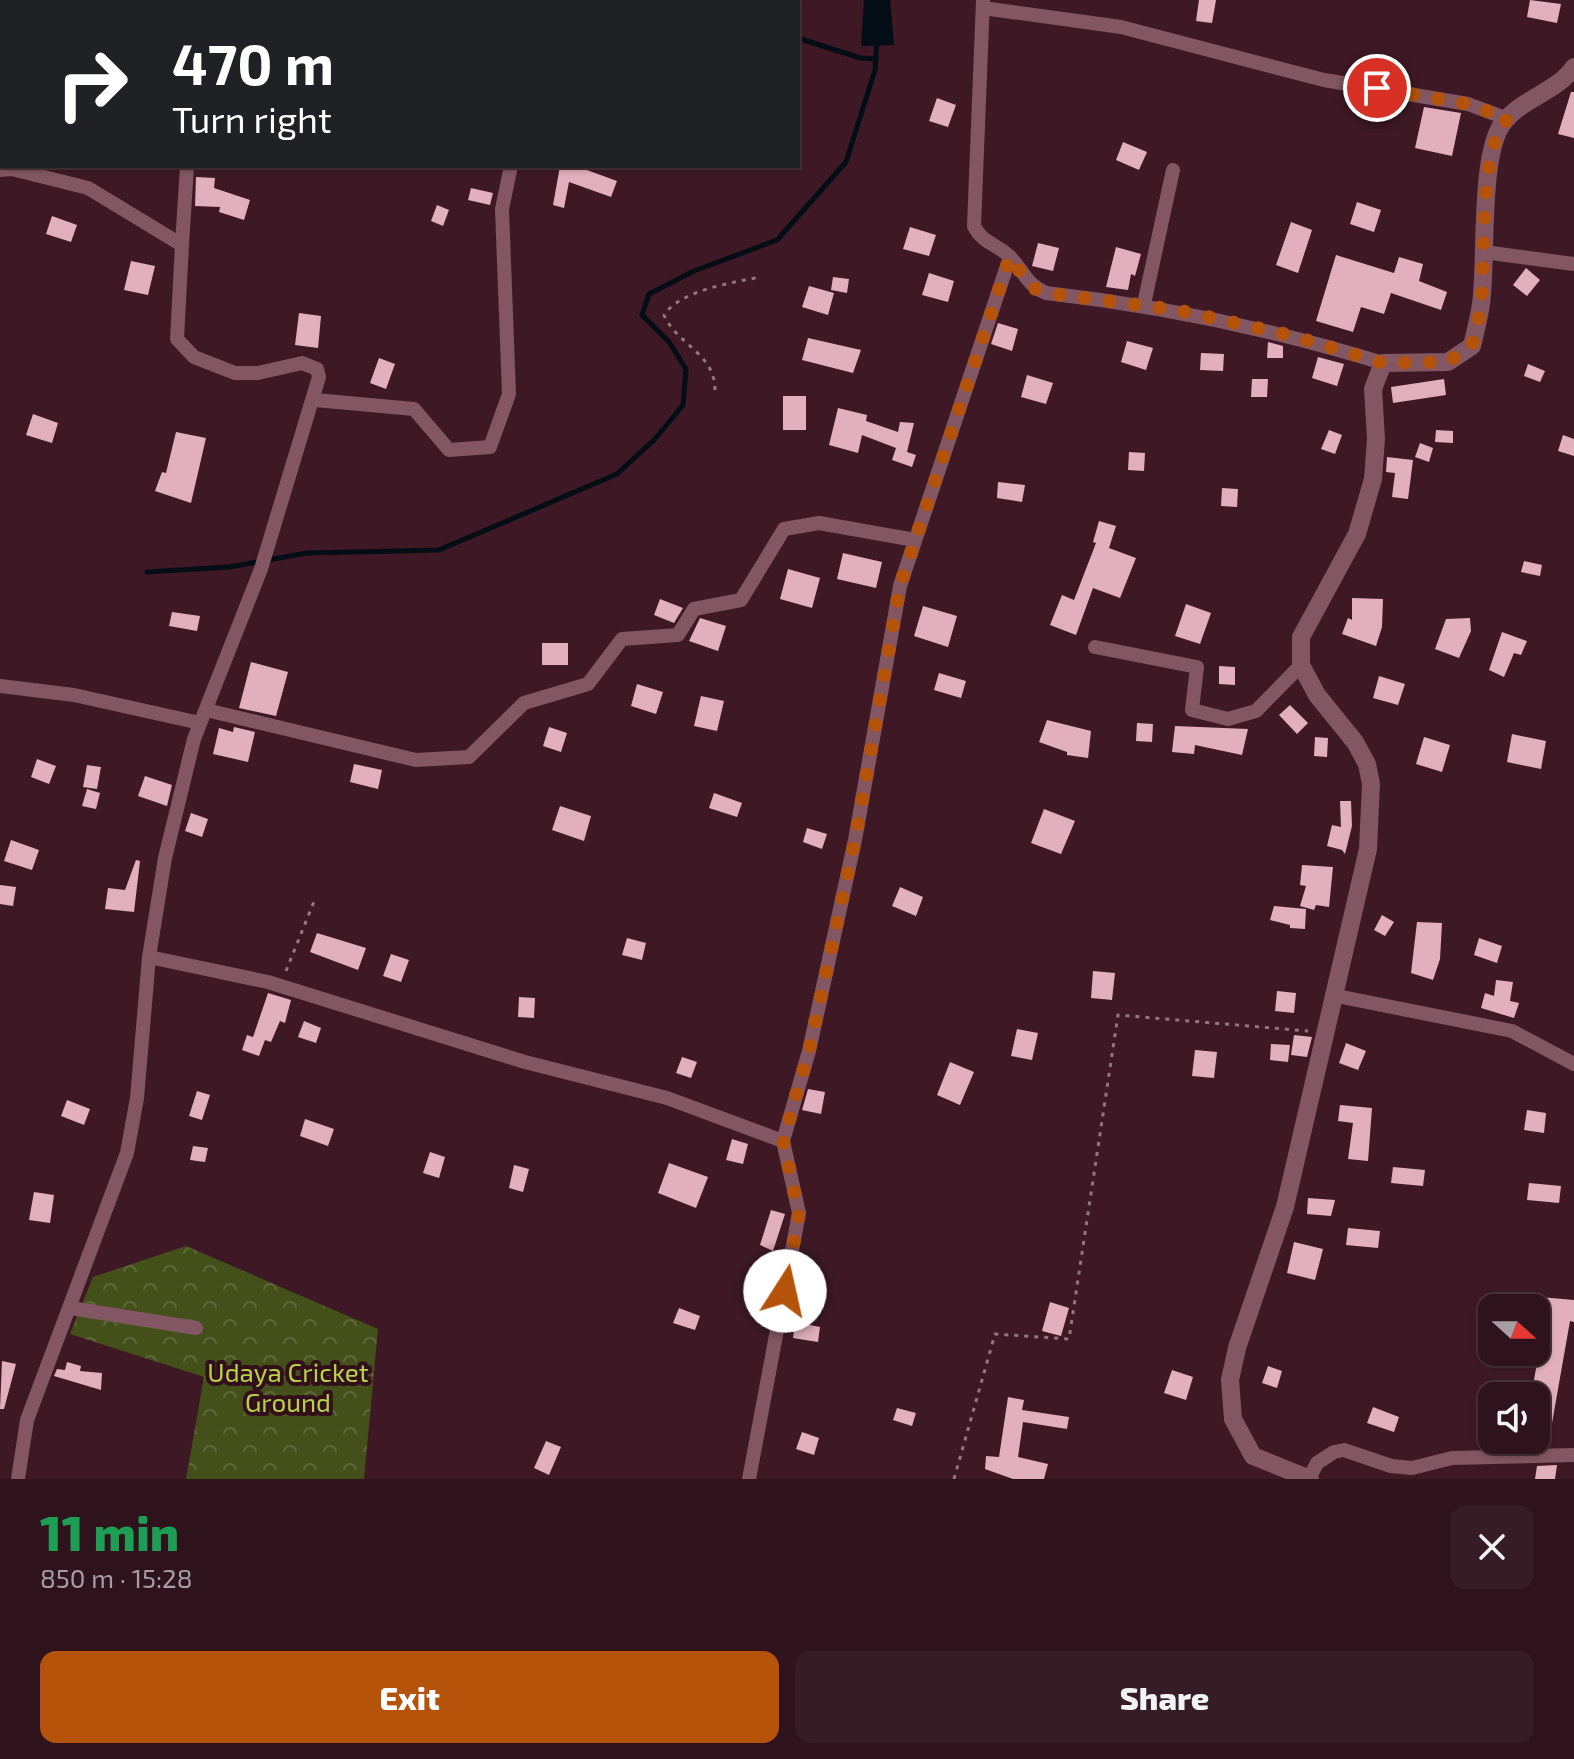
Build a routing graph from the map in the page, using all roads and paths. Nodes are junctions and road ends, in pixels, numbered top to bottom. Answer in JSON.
{"nodes":[{"id":1,"x":983,"y":4,"type":"edge"},
{"id":2,"x":1574,"y":67,"type":"edge"},
{"id":3,"x":1508,"y":119,"type":"junction"},
{"id":4,"x":187,"y":168,"type":"edge"},
{"id":5,"x":511,"y":168,"type":"edge"},
{"id":6,"x":0,"y":170,"type":"edge"},
{"id":7,"x":1173,"y":170,"type":"dead end"},
{"id":8,"x":182,"y":245,"type":"junction"},
{"id":9,"x":1484,"y":252,"type":"junction"},
{"id":10,"x":1010,"y":257,"type":"junction"},
{"id":11,"x":1574,"y":264,"type":"edge"},
{"id":12,"x":760,"y":277,"type":"dead end"},
{"id":13,"x":1144,"y":304,"type":"junction"},
{"id":14,"x":1383,"y":363,"type":"junction"},
{"id":15,"x":715,"y":390,"type":"dead end"},
{"id":16,"x":315,"y":400,"type":"junction"},
{"id":17,"x":915,"y":540,"type":"junction"},
{"id":18,"x":1095,"y":647,"type":"dead end"},
{"id":19,"x":1301,"y":665,"type":"junction"},
{"id":20,"x":0,"y":686,"type":"edge"},
{"id":21,"x":203,"y":716,"type":"junction"},
{"id":22,"x":315,"y":899,"type":"dead end"},
{"id":23,"x":149,"y":957,"type":"junction"},
{"id":24,"x":281,"y":986,"type":"junction"},
{"id":25,"x":1332,"y":995,"type":"junction"},
{"id":26,"x":1324,"y":1032,"type":"junction"},
{"id":27,"x":1574,"y":1064,"type":"edge"},
{"id":28,"x":783,"y":1141,"type":"junction"},
{"id":29,"x":70,"y":1308,"type":"junction"},
{"id":30,"x":196,"y":1328,"type":"dead end"},
{"id":31,"x":1574,"y":1455,"type":"edge"},
{"id":32,"x":1310,"y":1478,"type":"edge"},
{"id":33,"x":18,"y":1479,"type":"edge"},
{"id":34,"x":749,"y":1479,"type":"edge"},
{"id":35,"x":954,"y":1479,"type":"edge"}],
"edges":[{"from":1,"to":3,"type":"street"},
{"from":1,"to":10,"type":"street"},
{"from":2,"to":3,"type":"street"},
{"from":3,"to":9,"type":"street"},
{"from":4,"to":8,"type":"street"},
{"from":5,"to":16,"type":"street"},
{"from":6,"to":8,"type":"street"},
{"from":7,"to":13,"type":"street"},
{"from":8,"to":16,"type":"street"},
{"from":9,"to":11,"type":"street"},
{"from":9,"to":14,"type":"street"},
{"from":10,"to":13,"type":"street"},
{"from":10,"to":17,"type":"street"},
{"from":12,"to":15,"type":"path"},
{"from":13,"to":14,"type":"street"},
{"from":14,"to":19,"type":"street"},
{"from":16,"to":21,"type":"street"},
{"from":17,"to":21,"type":"street"},
{"from":17,"to":28,"type":"street"},
{"from":18,"to":19,"type":"street"},
{"from":19,"to":25,"type":"street"},
{"from":20,"to":21,"type":"street"},
{"from":21,"to":23,"type":"street"},
{"from":22,"to":24,"type":"path"},
{"from":23,"to":24,"type":"street"},
{"from":23,"to":29,"type":"street"},
{"from":24,"to":28,"type":"street"},
{"from":25,"to":26,"type":"street"},
{"from":25,"to":27,"type":"street"},
{"from":26,"to":32,"type":"street"},
{"from":26,"to":35,"type":"path"},
{"from":28,"to":34,"type":"street"},
{"from":29,"to":30,"type":"street"},
{"from":29,"to":33,"type":"street"},
{"from":31,"to":32,"type":"street"}]}
